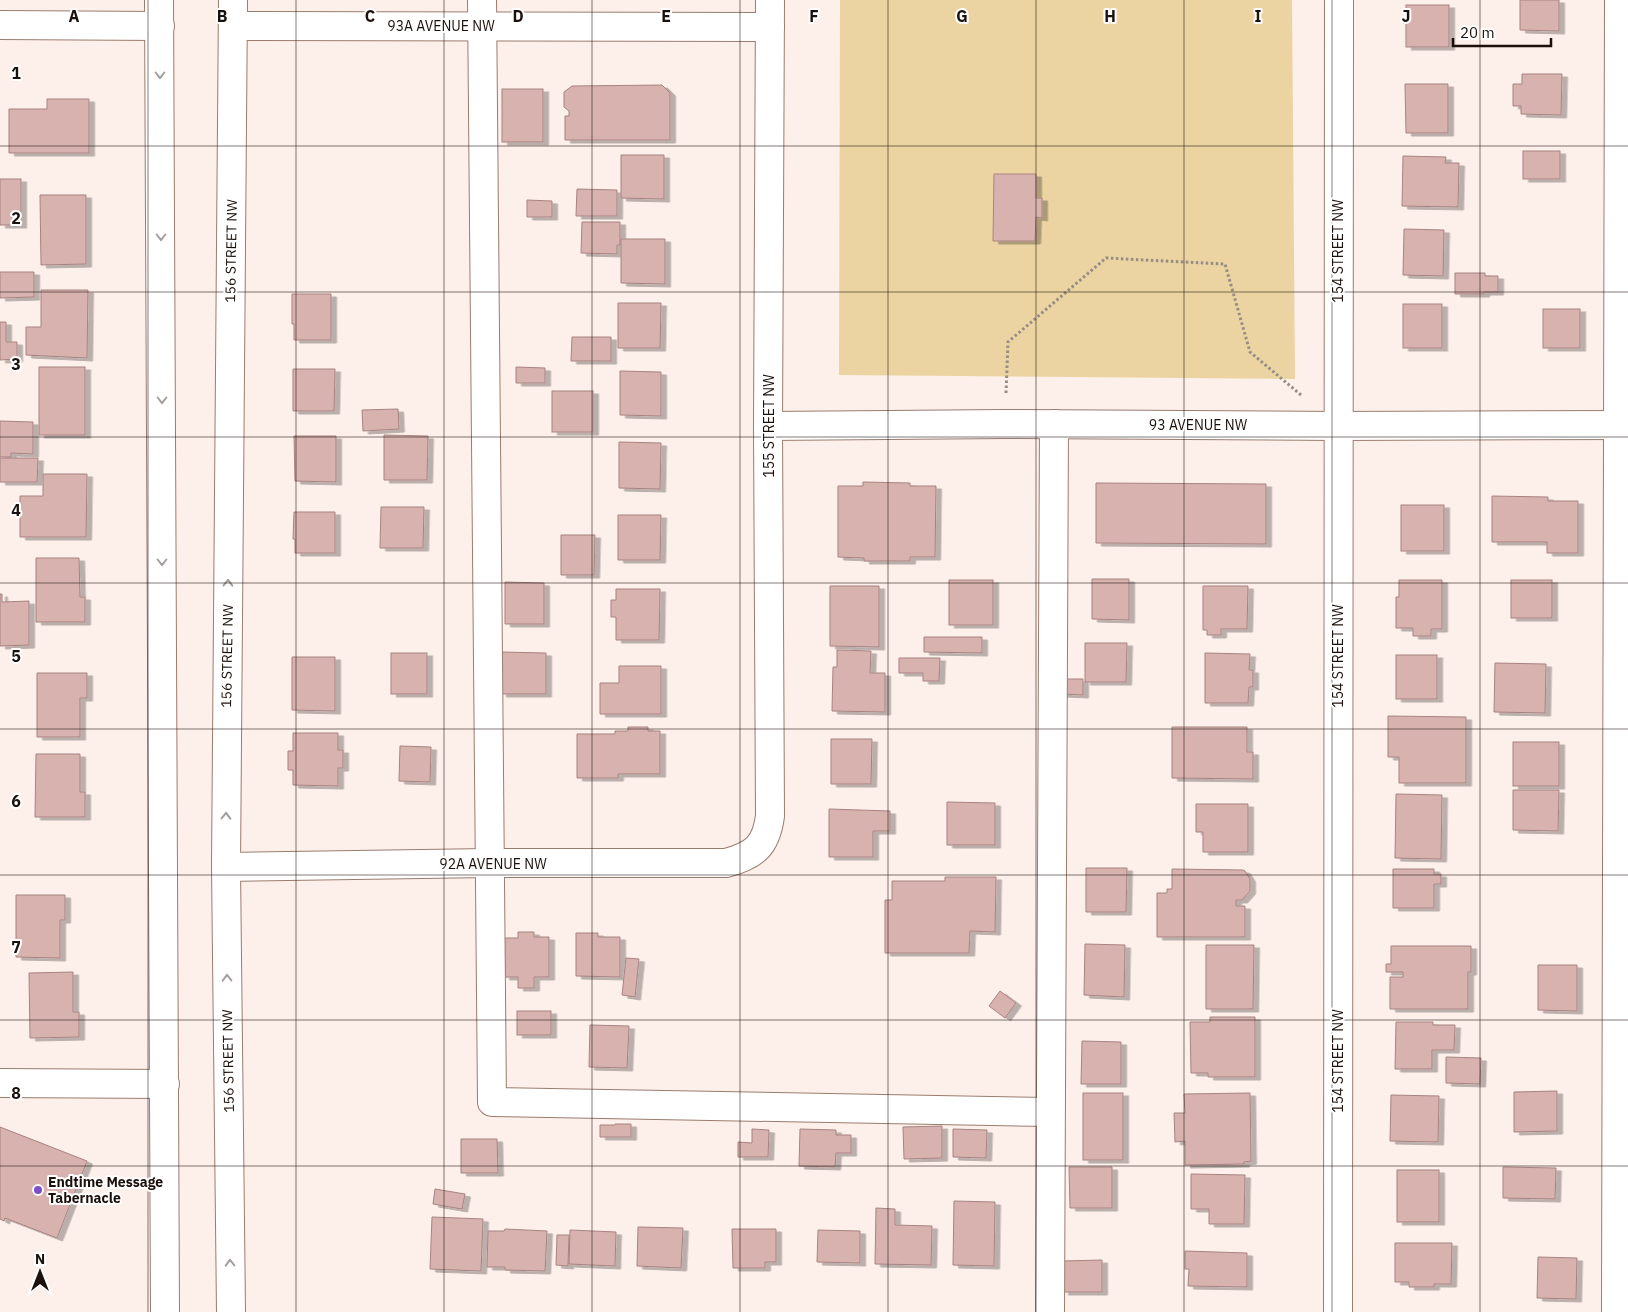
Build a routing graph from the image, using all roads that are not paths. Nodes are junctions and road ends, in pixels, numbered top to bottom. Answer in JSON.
{"nodes":[{"id":1,"x":770,"y":0,"type":"edge"},
{"id":2,"x":1339,"y":0,"type":"edge"},
{"id":3,"x":1619,"y":0,"type":"edge"},
{"id":4,"x":160,"y":13,"type":"edge"},
{"id":5,"x":233,"y":13,"type":"edge"},
{"id":6,"x":482,"y":13,"type":"edge"},
{"id":7,"x":0,"y":25,"type":"edge"},
{"id":8,"x":770,"y":27,"type":"junction"},
{"id":9,"x":1054,"y":424,"type":"junction"},
{"id":10,"x":1623,"y":425,"type":"edge"},
{"id":11,"x":768,"y":426,"type":"junction"},
{"id":12,"x":1338,"y":426,"type":"junction"},
{"id":13,"x":757,"y":849,"type":"joint"},
{"id":14,"x":489,"y":863,"type":"junction"},
{"id":15,"x":226,"y":867,"type":"junction"},
{"id":16,"x":0,"y":1083,"type":"edge"},
{"id":17,"x":164,"y":1084,"type":"junction"},
{"id":18,"x":1050,"y":1112,"type":"junction"},
{"id":19,"x":165,"y":1312,"type":"edge"},
{"id":20,"x":231,"y":1312,"type":"edge"},
{"id":21,"x":1050,"y":1312,"type":"edge"},
{"id":22,"x":1338,"y":1312,"type":"edge"},
{"id":23,"x":1616,"y":1312,"type":"edge"}],
"edges":[{"from":1,"to":8,"type":"street","name":"155 STREET NW"},
{"from":2,"to":12,"type":"street","name":"154 STREET NW"},
{"from":3,"to":10,"type":"street"},
{"from":4,"to":7,"type":"street"},
{"from":4,"to":17,"type":"street","one_way":true},
{"from":5,"to":6,"type":"street","name":"93A AVENUE NW"},
{"from":15,"to":5,"type":"street","name":"156 STREET NW","one_way":true},
{"from":6,"to":8,"type":"street","name":"93A AVENUE NW"},
{"from":6,"to":14,"type":"street"},
{"from":8,"to":11,"type":"street","name":"155 STREET NW"},
{"from":9,"to":11,"type":"street","name":"93 AVENUE NW"},
{"from":9,"to":12,"type":"street","name":"93 AVENUE NW"},
{"from":9,"to":18,"type":"street"},
{"from":10,"to":12,"type":"street","name":"93 AVENUE NW"},
{"from":10,"to":23,"type":"street"},
{"from":11,"to":13,"type":"street","name":"155 STREET NW"},
{"from":12,"to":22,"type":"street","name":"154 STREET NW"},
{"from":13,"to":14,"type":"street","name":"92A AVENUE NW"},
{"from":14,"to":15,"type":"street","name":"92A AVENUE NW"},
{"from":14,"to":18,"type":"street"},
{"from":20,"to":15,"type":"street","name":"156 STREET NW","one_way":true},
{"from":16,"to":17,"type":"street"},
{"from":17,"to":19,"type":"street"},
{"from":18,"to":21,"type":"street"}]}
